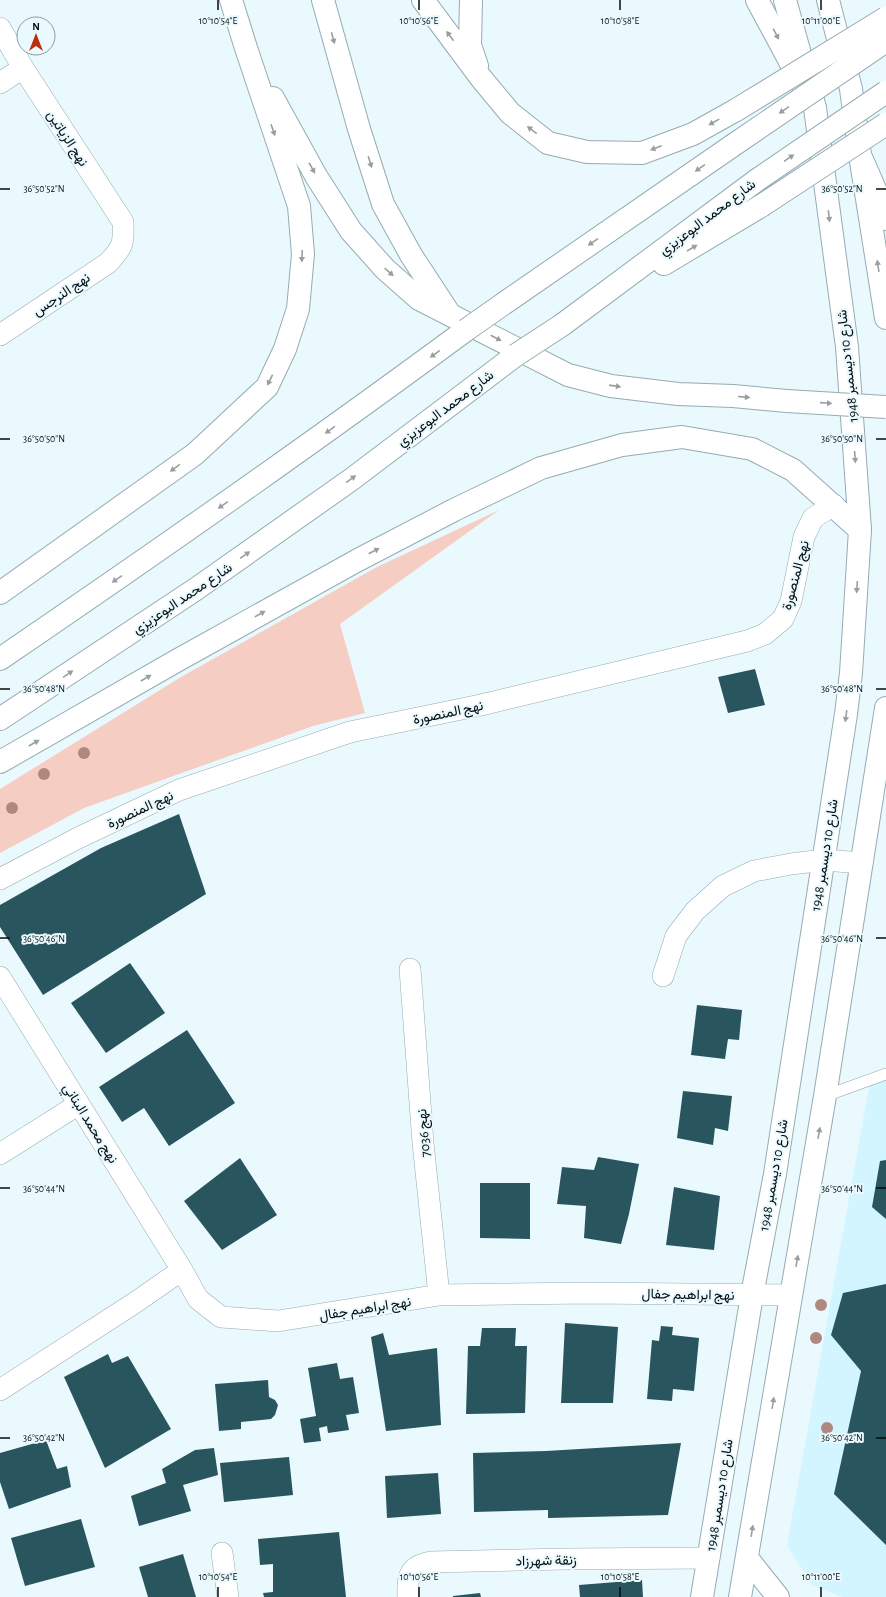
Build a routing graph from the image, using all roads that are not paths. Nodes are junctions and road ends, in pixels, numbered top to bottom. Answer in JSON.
{"nodes":[{"id":1,"x":231,"y":0,"type":"edge"},
{"id":2,"x":323,"y":0,"type":"edge"},
{"id":3,"x":423,"y":0,"type":"edge"},
{"id":4,"x":471,"y":0,"type":"edge"},
{"id":5,"x":758,"y":0,"type":"edge"},
{"id":6,"x":785,"y":0,"type":"edge"},
{"id":7,"x":828,"y":0,"type":"edge"},
{"id":8,"x":886,"y":18,"type":"edge"},
{"id":9,"x":0,"y":28,"type":"edge"},
{"id":10,"x":886,"y":41,"type":"edge"},
{"id":11,"x":246,"y":48,"type":"junction"},
{"id":12,"x":23,"y":68,"type":"junction"},
{"id":13,"x":481,"y":78,"type":"junction"},
{"id":14,"x":0,"y":83,"type":"edge"},
{"id":15,"x":886,"y":92,"type":"edge"},
{"id":16,"x":815,"y":108,"type":"junction"},
{"id":17,"x":886,"y":124,"type":"edge"},
{"id":18,"x":860,"y":155,"type":"junction"},
{"id":19,"x":886,"y":219,"type":"edge"},
{"id":20,"x":120,"y":250,"type":"joint"},
{"id":21,"x":449,"y":313,"type":"junction"},
{"id":22,"x":886,"y":318,"type":"edge"},
{"id":23,"x":562,"y":325,"type":"junction"},
{"id":24,"x":0,"y":335,"type":"edge"},
{"id":25,"x":886,"y":407,"type":"edge"},
{"id":26,"x":834,"y":505,"type":"junction"},
{"id":27,"x":860,"y":530,"type":"junction"},
{"id":28,"x":0,"y":593,"type":"edge"},
{"id":29,"x":0,"y":660,"type":"edge"},
{"id":30,"x":886,"y":716,"type":"edge"},
{"id":31,"x":0,"y":719,"type":"edge"},
{"id":32,"x":0,"y":762,"type":"edge"},
{"id":33,"x":824,"y":860,"type":"junction"},
{"id":34,"x":862,"y":863,"type":"junction"},
{"id":35,"x":0,"y":879,"type":"edge"},
{"id":36,"x":410,"y":969,"type":"dead end"},
{"id":37,"x":663,"y":976,"type":"dead end"},
{"id":38,"x":0,"y":977,"type":"edge"},
{"id":39,"x":886,"y":1074,"type":"edge"},
{"id":40,"x":825,"y":1096,"type":"junction"},
{"id":41,"x":79,"y":1104,"type":"junction"},
{"id":42,"x":0,"y":1154,"type":"edge"},
{"id":43,"x":182,"y":1270,"type":"junction"},
{"id":44,"x":791,"y":1294,"type":"junction"},
{"id":45,"x":438,"y":1295,"type":"junction"},
{"id":46,"x":752,"y":1295,"type":"junction"},
{"id":47,"x":0,"y":1390,"type":"edge"},
{"id":48,"x":222,"y":1553,"type":"dead end"},
{"id":49,"x":709,"y":1558,"type":"junction"},
{"id":50,"x":747,"y":1558,"type":"junction"},
{"id":51,"x":228,"y":1597,"type":"edge"},
{"id":52,"x":408,"y":1597,"type":"edge"},
{"id":53,"x":702,"y":1597,"type":"edge"},
{"id":54,"x":740,"y":1597,"type":"edge"},
{"id":55,"x":778,"y":1597,"type":"edge"}],
"edges":[{"from":1,"to":11,"type":"main road"},
{"from":2,"to":21,"type":"main road","one_way":true},
{"from":13,"to":3,"type":"main road","one_way":true},
{"from":4,"to":13,"type":"main road"},
{"from":5,"to":16,"type":"main road","one_way":true},
{"from":6,"to":16,"type":"main road"},
{"from":7,"to":18,"type":"main road"},
{"from":8,"to":13,"type":"main road","one_way":true,"bridge":true},
{"from":9,"to":12,"type":"street","name":"نهج الزياتين"},
{"from":10,"to":29,"type":"main road","one_way":true,"bridge":true},
{"from":11,"to":21,"type":"main road","one_way":true},
{"from":11,"to":28,"type":"main road","one_way":true},
{"from":12,"to":14,"type":"street"},
{"from":12,"to":20,"type":"street","name":"نهج الزياتين"},
{"from":23,"to":15,"type":"main road","name":"شارع محمد البوعزيزي","one_way":true,"bridge":true},
{"from":16,"to":27,"type":"main road","name":"شارع 10 ديسمبر 1948","one_way":true},
{"from":23,"to":17,"type":"main road","one_way":true,"bridge":true},
{"from":18,"to":19,"type":"main road"},
{"from":22,"to":18,"type":"main road","one_way":true},
{"from":20,"to":24,"type":"street","name":"نهج النرجس"},
{"from":21,"to":25,"type":"main road","one_way":true,"bridge":true},
{"from":31,"to":23,"type":"main road","name":"شارع محمد البوعزيزي","one_way":true,"bridge":true},
{"from":26,"to":27,"type":"main road"},
{"from":32,"to":26,"type":"main road","one_way":true},
{"from":26,"to":35,"type":"street","name":"نهج المنصورة"},
{"from":27,"to":33,"type":"main road","name":"شارع 10 ديسمبر 1948","one_way":true},
{"from":30,"to":34,"type":"main road"},
{"from":33,"to":34,"type":"street"},
{"from":33,"to":37,"type":"street"},
{"from":33,"to":46,"type":"main road","name":"شارع 10 ديسمبر 1948"},
{"from":34,"to":40,"type":"main road"},
{"from":36,"to":45,"type":"street","name":"نهج 7036"},
{"from":38,"to":41,"type":"street","name":"نهج محمد البناني"},
{"from":39,"to":40,"type":"lane"},
{"from":44,"to":40,"type":"main road","one_way":true},
{"from":41,"to":42,"type":"street"},
{"from":41,"to":43,"type":"street","name":"نهج محمد البناني"},
{"from":43,"to":45,"type":"street","name":"نهج ابراهيم جفال"},
{"from":43,"to":47,"type":"street"},
{"from":44,"to":46,"type":"street","name":"نهج ابراهيم جفال"},
{"from":50,"to":44,"type":"main road","one_way":true},
{"from":45,"to":46,"type":"street","name":"نهج ابراهيم جفال"},
{"from":46,"to":49,"type":"main road","name":"شارع 10 ديسمبر 1948"},
{"from":48,"to":51,"type":"street"},
{"from":49,"to":52,"type":"street","name":"زنقة شهرزاد"},
{"from":49,"to":53,"type":"main road","name":"شارع 10 ديسمبر 1948"},
{"from":50,"to":54,"type":"main road"},
{"from":50,"to":55,"type":"main road"}]}
